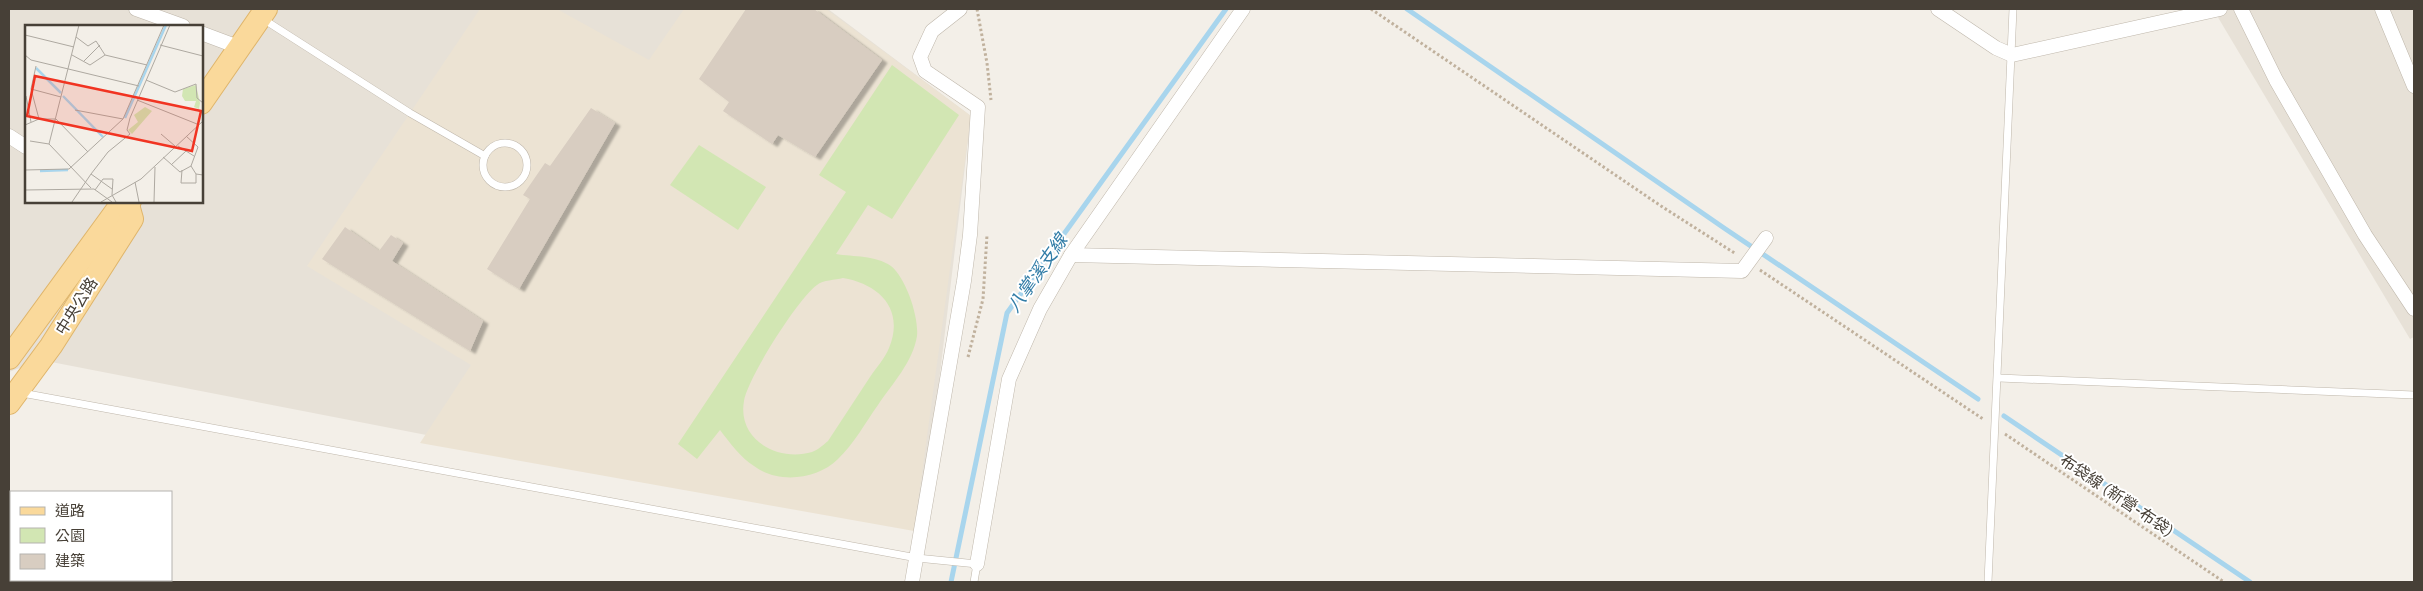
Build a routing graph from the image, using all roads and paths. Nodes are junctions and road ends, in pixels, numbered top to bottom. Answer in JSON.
{"nodes":[{"id":1,"x":136,"y":9,"type":"edge"},
{"id":2,"x":960,"y":9,"type":"edge"},
{"id":3,"x":1243,"y":9,"type":"edge"},
{"id":4,"x":1371,"y":9,"type":"edge"},
{"id":5,"x":1938,"y":9,"type":"edge"},
{"id":6,"x":2013,"y":9,"type":"edge"},
{"id":7,"x":2220,"y":9,"type":"edge"},
{"id":8,"x":2241,"y":9,"type":"edge"},
{"id":9,"x":2382,"y":9,"type":"edge"},
{"id":10,"x":263,"y":13,"type":"edge"},
{"id":11,"x":180,"y":25,"type":"edge"},
{"id":12,"x":202,"y":33,"type":"edge"},
{"id":13,"x":240,"y":48,"type":"junction"},
{"id":14,"x":2012,"y":55,"type":"junction"},
{"id":15,"x":2414,"y":86,"type":"edge"},
{"id":16,"x":202,"y":101,"type":"edge"},
{"id":17,"x":9,"y":136,"type":"edge"},
{"id":18,"x":25,"y":145,"type":"edge"},
{"id":19,"x":486,"y":156,"type":"junction"},
{"id":20,"x":127,"y":202,"type":"edge"},
{"id":21,"x":1758,"y":250,"type":"junction"},
{"id":22,"x":1070,"y":255,"type":"junction"},
{"id":23,"x":2414,"y":309,"type":"edge"},
{"id":24,"x":9,"y":358,"type":"edge"},
{"id":25,"x":1999,"y":378,"type":"junction"},
{"id":26,"x":2414,"y":395,"type":"edge"},
{"id":27,"x":13,"y":398,"type":"edge"},
{"id":28,"x":1995,"y":428,"type":"junction"},
{"id":29,"x":917,"y":558,"type":"junction"},
{"id":30,"x":971,"y":564,"type":"junction"},
{"id":31,"x":912,"y":582,"type":"edge"},
{"id":32,"x":974,"y":582,"type":"edge"},
{"id":33,"x":1988,"y":582,"type":"edge"},
{"id":34,"x":2224,"y":582,"type":"edge"}],
"edges":[{"from":1,"to":11,"type":"street"},
{"from":2,"to":29,"type":"street"},
{"from":3,"to":22,"type":"street"},
{"from":4,"to":21,"type":"path","name":"布袋線 (新營-布袋)"},
{"from":5,"to":14,"type":"street"},
{"from":6,"to":14,"type":"lane"},
{"from":7,"to":14,"type":"street"},
{"from":8,"to":23,"type":"street"},
{"from":9,"to":15,"type":"street"},
{"from":10,"to":13,"type":"main road"},
{"from":10,"to":19,"type":"lane"},
{"from":12,"to":13,"type":"street"},
{"from":13,"to":16,"type":"main road"},
{"from":14,"to":25,"type":"lane"},
{"from":17,"to":18,"type":"street"},
{"from":19,"to":19,"type":"lane"},
{"from":20,"to":24,"type":"main road","name":"中央公路"},
{"from":20,"to":27,"type":"main road","name":"中央公路"},
{"from":21,"to":22,"type":"street"},
{"from":21,"to":28,"type":"path","name":"布袋線 (新營-布袋)"},
{"from":22,"to":30,"type":"street"},
{"from":25,"to":26,"type":"lane"},
{"from":25,"to":28,"type":"lane"},
{"from":27,"to":29,"type":"lane"},
{"from":28,"to":33,"type":"lane"},
{"from":28,"to":34,"type":"path","name":"布袋線 (新營-布袋)"},
{"from":29,"to":30,"type":"lane"},
{"from":29,"to":31,"type":"street"},
{"from":30,"to":32,"type":"lane"}]}
